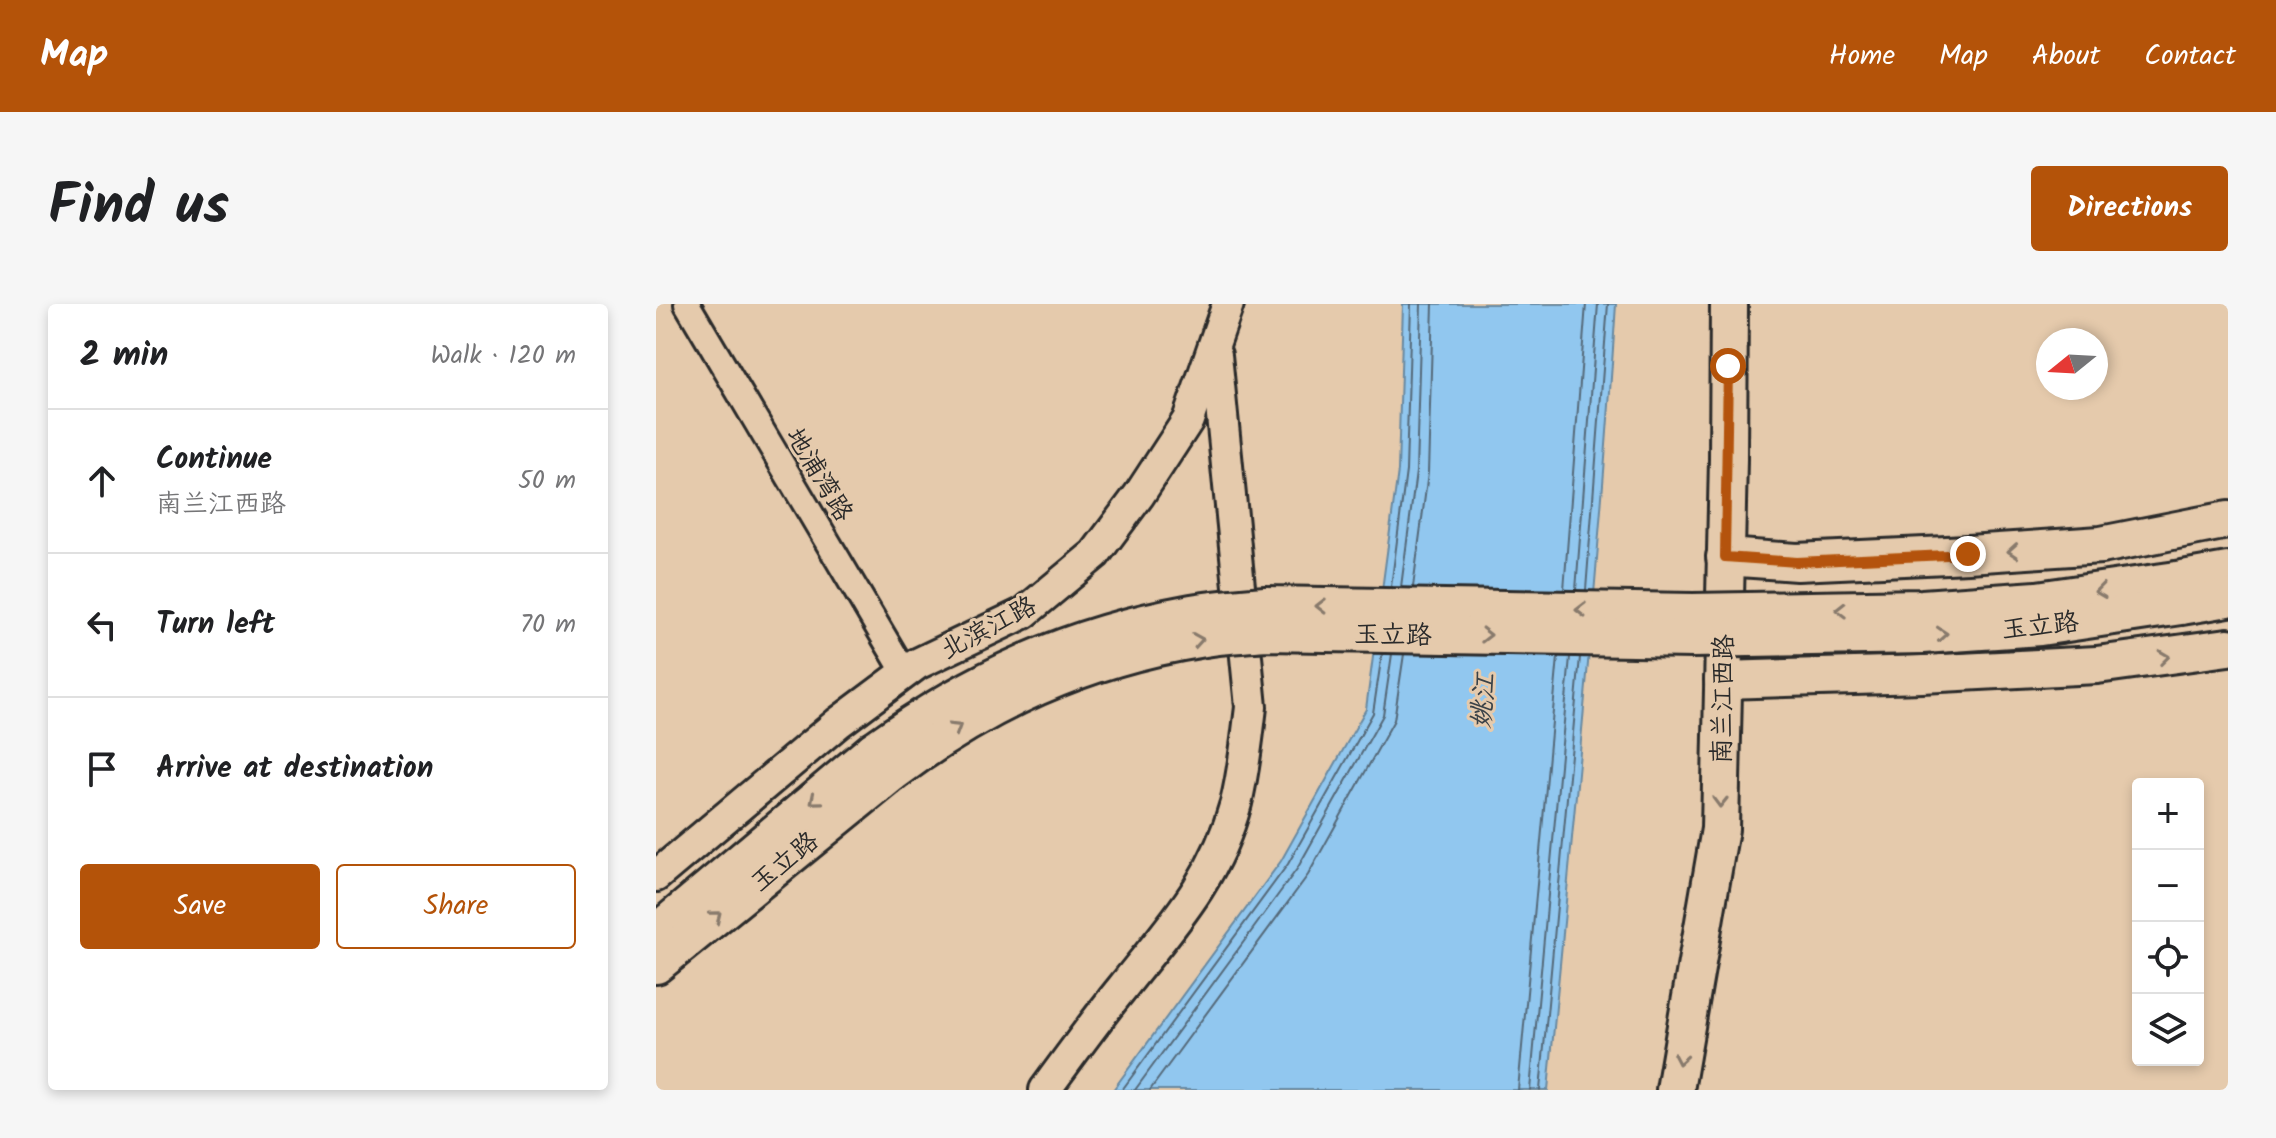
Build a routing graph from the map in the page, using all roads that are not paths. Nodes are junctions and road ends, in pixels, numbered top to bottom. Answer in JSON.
{"nodes":[{"id":1,"x":687,"y":304,"type":"edge"},
{"id":2,"x":1228,"y":304,"type":"edge"},
{"id":3,"x":1729,"y":304,"type":"edge"},
{"id":4,"x":1754,"y":304,"type":"edge"},
{"id":5,"x":1215,"y":345,"type":"junction"},
{"id":6,"x":2228,"y":520,"type":"edge"},
{"id":7,"x":1738,"y":558,"type":"junction"},
{"id":8,"x":2228,"y":571,"type":"edge"},
{"id":9,"x":2179,"y":593,"type":"junction"},
{"id":10,"x":2228,"y":598,"type":"edge"},
{"id":11,"x":2228,"y":647,"type":"edge"},
{"id":12,"x":905,"y":673,"type":"junction"},
{"id":13,"x":1735,"y":680,"type":"junction"},
{"id":14,"x":883,"y":761,"type":"junction"},
{"id":15,"x":656,"y":876,"type":"edge"},
{"id":16,"x":656,"y":933,"type":"edge"},
{"id":17,"x":656,"y":965,"type":"edge"},
{"id":18,"x":1045,"y":1090,"type":"edge"},
{"id":19,"x":1675,"y":1090,"type":"edge"},
{"id":20,"x":1700,"y":1090,"type":"edge"}],
"edges":[{"from":1,"to":12,"type":"street","name":"地浦湾路"},
{"from":2,"to":5,"type":"street","name":"北滨江路"},
{"from":3,"to":7,"type":"main road","name":"南兰江西路"},
{"from":4,"to":7,"type":"main road","name":"南兰江西路"},
{"from":5,"to":12,"type":"street","name":"北滨江路"},
{"from":5,"to":18,"type":"street"},
{"from":6,"to":7,"type":"main road","one_way":true},
{"from":7,"to":13,"type":"main road","name":"南兰江西路"},
{"from":8,"to":9,"type":"main road","name":"玉立路"},
{"from":9,"to":10,"type":"main road","name":"玉立路"},
{"from":9,"to":14,"type":"main road","name":"玉立路","bridge":true},
{"from":13,"to":11,"type":"main road","one_way":true},
{"from":12,"to":15,"type":"street","name":"北滨江路"},
{"from":13,"to":19,"type":"main road","name":"南兰江西路","one_way":true},
{"from":13,"to":20,"type":"main road","name":"南兰江西路"},
{"from":14,"to":16,"type":"main road","name":"玉立路","one_way":true},
{"from":17,"to":14,"type":"main road","name":"玉立路","one_way":true}]}
